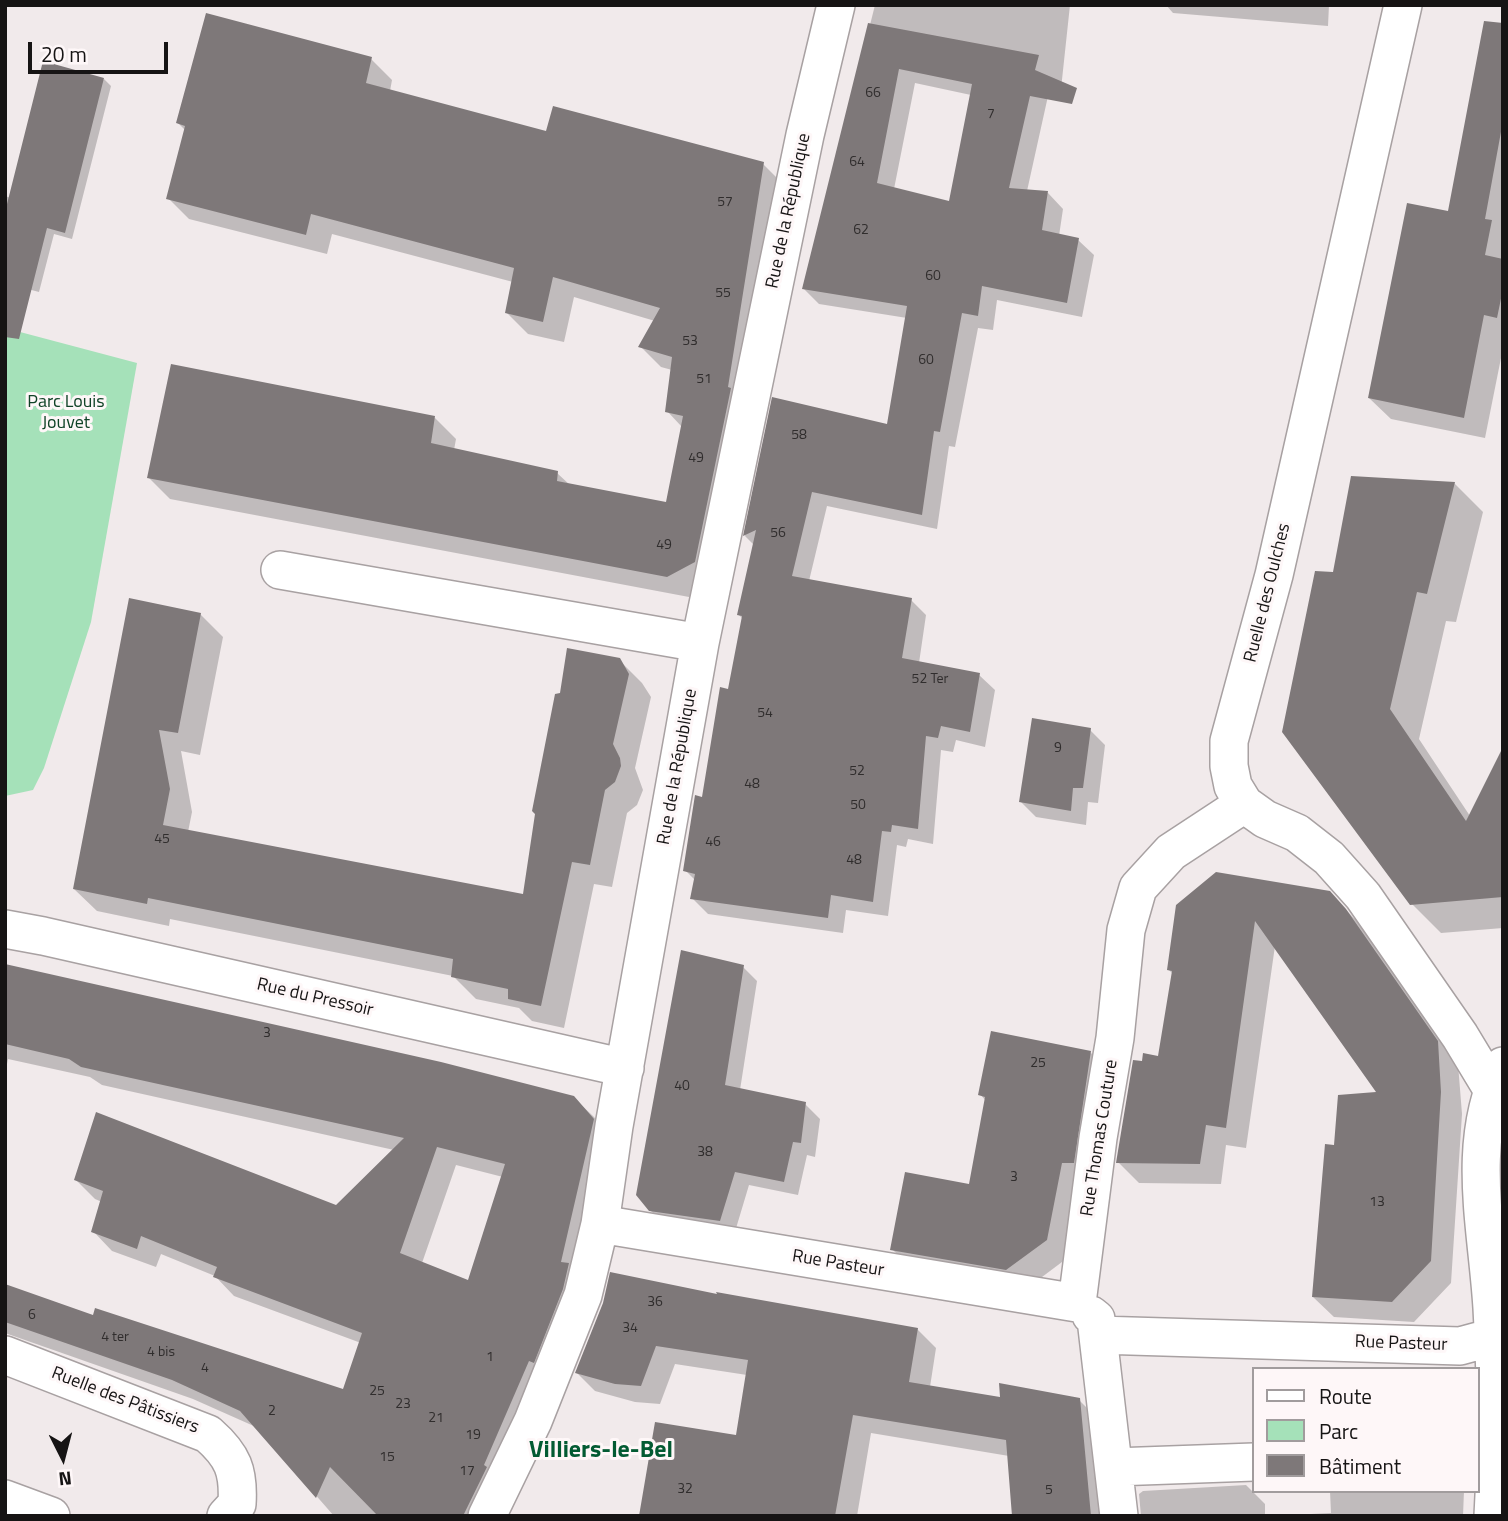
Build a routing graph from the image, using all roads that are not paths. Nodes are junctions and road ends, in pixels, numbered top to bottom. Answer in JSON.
{"nodes":[{"id":1,"x":836,"y":5,"type":"edge"},
{"id":2,"x":1403,"y":5,"type":"edge"},
{"id":3,"x":280,"y":570,"type":"dead end"},
{"id":4,"x":700,"y":643,"type":"junction"},
{"id":5,"x":1244,"y":804,"type":"junction"},
{"id":6,"x":5,"y":929,"type":"edge"},
{"id":7,"x":625,"y":1068,"type":"junction"},
{"id":8,"x":1497,"y":1077,"type":"edge"},
{"id":9,"x":600,"y":1224,"type":"junction"},
{"id":10,"x":1077,"y":1303,"type":"junction"},
{"id":11,"x":1098,"y":1335,"type":"junction"},
{"id":12,"x":1493,"y":1337,"type":"junction"},
{"id":13,"x":5,"y":1355,"type":"edge"},
{"id":14,"x":1252,"y":1461,"type":"edge"},
{"id":15,"x":1114,"y":1467,"type":"junction"},
{"id":16,"x":5,"y":1499,"type":"edge"},
{"id":17,"x":240,"y":1512,"type":"edge"},
{"id":18,"x":51,"y":1516,"type":"edge"},
{"id":19,"x":487,"y":1516,"type":"edge"},
{"id":20,"x":1119,"y":1516,"type":"edge"},
{"id":21,"x":1493,"y":1516,"type":"edge"}],
"edges":[{"from":1,"to":4,"type":"street","name":"Rue de la République"},
{"from":2,"to":5,"type":"street","name":"Ruelle des Oulches"},
{"from":3,"to":4,"type":"street"},
{"from":4,"to":7,"type":"street","name":"Rue de la République"},
{"from":5,"to":8,"type":"street"},
{"from":5,"to":10,"type":"street","name":"Rue Thomas Couture"},
{"from":6,"to":7,"type":"street","name":"Rue du Pressoir"},
{"from":7,"to":9,"type":"street","name":"Rue de la République"},
{"from":8,"to":12,"type":"street"},
{"from":9,"to":10,"type":"street","name":"Rue Pasteur"},
{"from":9,"to":19,"type":"street","name":"Rue de la République"},
{"from":10,"to":11,"type":"street"},
{"from":11,"to":12,"type":"street","name":"Rue Pasteur"},
{"from":11,"to":15,"type":"street"},
{"from":12,"to":21,"type":"street"},
{"from":13,"to":17,"type":"street","name":"Ruelle des Pâtissiers"},
{"from":14,"to":15,"type":"street"},
{"from":15,"to":20,"type":"street"},
{"from":16,"to":18,"type":"street"}]}
